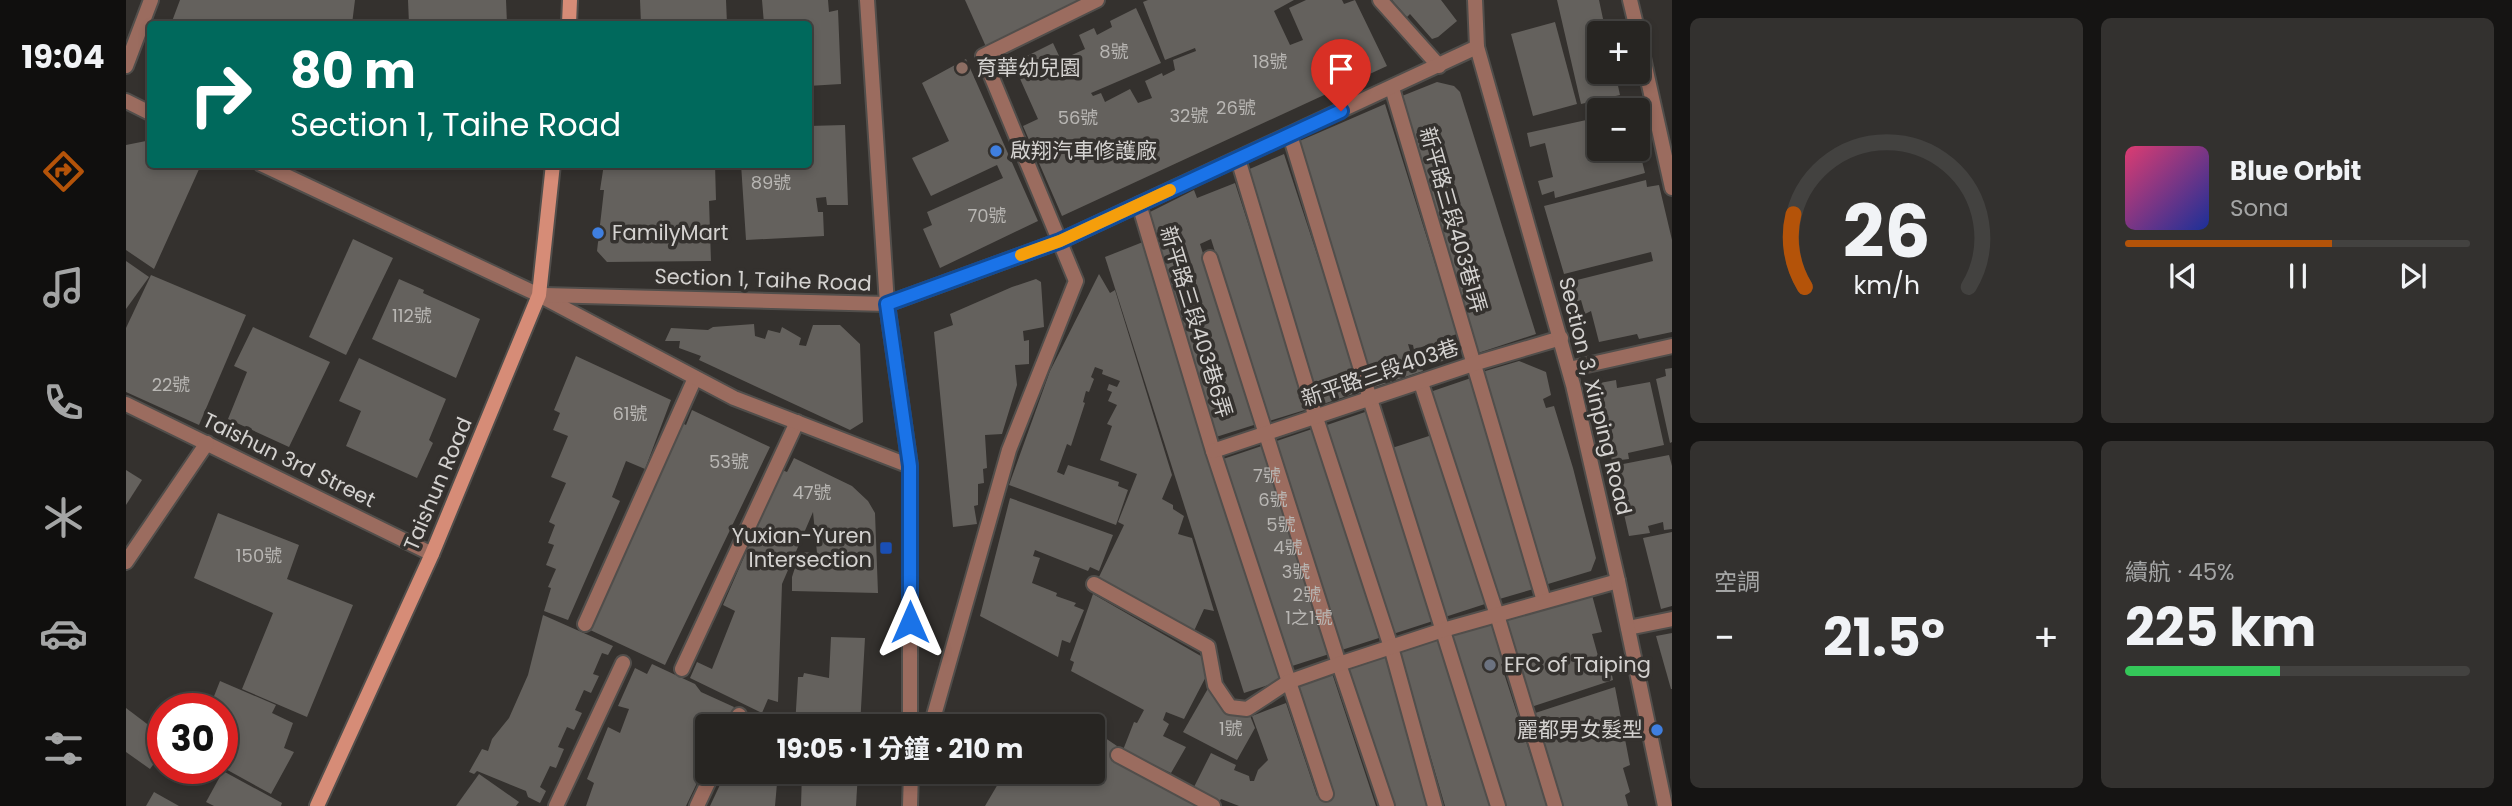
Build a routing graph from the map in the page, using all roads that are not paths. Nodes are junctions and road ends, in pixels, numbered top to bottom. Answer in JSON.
{"nodes":[{"id":1,"x":150,"y":0,"type":"edge"},
{"id":2,"x":570,"y":0,"type":"edge"},
{"id":3,"x":867,"y":0,"type":"edge"},
{"id":4,"x":1097,"y":0,"type":"edge"},
{"id":5,"x":1380,"y":0,"type":"edge"},
{"id":6,"x":1475,"y":0,"type":"edge"},
{"id":7,"x":1630,"y":0,"type":"edge"},
{"id":8,"x":569,"y":21,"type":"edge"},
{"id":9,"x":1635,"y":21,"type":"edge"},
{"id":10,"x":1477,"y":47,"type":"junction"},
{"id":11,"x":126,"y":66,"type":"edge"},
{"id":12,"x":1439,"y":66,"type":"junction"},
{"id":13,"x":1649,"y":84,"type":"edge"},
{"id":14,"x":1392,"y":88,"type":"junction"},
{"id":15,"x":126,"y":101,"type":"edge"},
{"id":16,"x":147,"y":112,"type":"edge"},
{"id":17,"x":1290,"y":135,"type":"junction"},
{"id":18,"x":1238,"y":159,"type":"junction"},
{"id":19,"x":269,"y":168,"type":"edge"},
{"id":20,"x":554,"y":168,"type":"edge"},
{"id":21,"x":1672,"y":188,"type":"edge"},
{"id":22,"x":1139,"y":204,"type":"junction"},
{"id":23,"x":1060,"y":241,"type":"junction"},
{"id":24,"x":1210,"y":258,"type":"dead end"},
{"id":25,"x":539,"y":295,"type":"junction"},
{"id":26,"x":887,"y":304,"type":"junction"},
{"id":27,"x":1561,"y":338,"type":"junction"},
{"id":28,"x":1672,"y":346,"type":"edge"},
{"id":29,"x":1473,"y":364,"type":"junction"},
{"id":30,"x":1569,"y":369,"type":"junction"},
{"id":31,"x":695,"y":377,"type":"junction"},
{"id":32,"x":1421,"y":383,"type":"junction"},
{"id":33,"x":1370,"y":398,"type":"junction"},
{"id":34,"x":126,"y":404,"type":"edge"},
{"id":35,"x":1316,"y":418,"type":"junction"},
{"id":36,"x":797,"y":422,"type":"junction"},
{"id":37,"x":1265,"y":432,"type":"junction"},
{"id":38,"x":207,"y":443,"type":"junction"},
{"id":39,"x":1213,"y":452,"type":"junction"},
{"id":40,"x":910,"y":466,"type":"junction"},
{"id":41,"x":432,"y":554,"type":"junction"},
{"id":42,"x":126,"y":562,"type":"edge"},
{"id":43,"x":1618,"y":582,"type":"junction"},
{"id":44,"x":1094,"y":584,"type":"dead end"},
{"id":45,"x":1544,"y":601,"type":"junction"},
{"id":46,"x":1497,"y":615,"type":"junction"},
{"id":47,"x":1672,"y":618,"type":"edge"},
{"id":48,"x":584,"y":624,"type":"dead end"},
{"id":49,"x":1628,"y":628,"type":"junction"},
{"id":50,"x":1443,"y":630,"type":"junction"},
{"id":51,"x":1391,"y":647,"type":"junction"},
{"id":52,"x":623,"y":663,"type":"dead end"},
{"id":53,"x":1339,"y":664,"type":"junction"},
{"id":54,"x":682,"y":669,"type":"dead end"},
{"id":55,"x":1288,"y":682,"type":"junction"},
{"id":56,"x":911,"y":714,"type":"edge"},
{"id":57,"x":934,"y":714,"type":"edge"},
{"id":58,"x":1118,"y":755,"type":"dead end"},
{"id":59,"x":707,"y":784,"type":"edge"},
{"id":60,"x":911,"y":784,"type":"edge"},
{"id":61,"x":915,"y":784,"type":"edge"},
{"id":62,"x":1326,"y":794,"type":"dead end"},
{"id":63,"x":910,"y":802,"type":"edge"},
{"id":64,"x":317,"y":806,"type":"edge"},
{"id":65,"x":556,"y":806,"type":"edge"},
{"id":66,"x":697,"y":806,"type":"edge"},
{"id":67,"x":1213,"y":806,"type":"edge"},
{"id":68,"x":1387,"y":806,"type":"edge"},
{"id":69,"x":1436,"y":806,"type":"edge"},
{"id":70,"x":1498,"y":806,"type":"edge"},
{"id":71,"x":1555,"y":806,"type":"edge"},
{"id":72,"x":1665,"y":806,"type":"edge"}],
"edges":[{"from":1,"to":11,"type":"street"},
{"from":2,"to":8,"type":"street"},
{"from":3,"to":26,"type":"street"},
{"from":4,"to":23,"type":"street"},
{"from":5,"to":12,"type":"street"},
{"from":6,"to":10,"type":"street","name":"Section 3, Xinping Road"},
{"from":7,"to":9,"type":"street"},
{"from":10,"to":12,"type":"street","name":"Section 1, Taihe Road"},
{"from":10,"to":27,"type":"street","name":"Section 3, Xinping Road"},
{"from":12,"to":14,"type":"street","name":"Section 1, Taihe Road"},
{"from":13,"to":21,"type":"street"},
{"from":14,"to":17,"type":"street","name":"Section 1, Taihe Road"},
{"from":14,"to":29,"type":"street","name":"新平路三段403巷1弄"},
{"from":15,"to":16,"type":"street"},
{"from":17,"to":18,"type":"street","name":"Section 1, Taihe Road"},
{"from":17,"to":33,"type":"street"},
{"from":18,"to":22,"type":"street","name":"Section 1, Taihe Road"},
{"from":18,"to":35,"type":"street"},
{"from":19,"to":25,"type":"street","name":"Section 1, Taihe Road"},
{"from":20,"to":25,"type":"street","name":"Taishun Road"},
{"from":22,"to":23,"type":"street","name":"Section 1, Taihe Road"},
{"from":22,"to":39,"type":"street","name":"新平路三段403巷6弄"},
{"from":23,"to":26,"type":"street","name":"Section 1, Taihe Road"},
{"from":23,"to":57,"type":"street"},
{"from":24,"to":37,"type":"street"},
{"from":25,"to":26,"type":"street","name":"Section 1, Taihe Road"},
{"from":25,"to":31,"type":"street","name":"Section 1, Taihe Road"},
{"from":25,"to":41,"type":"street","name":"Taishun Road"},
{"from":26,"to":40,"type":"street"},
{"from":27,"to":29,"type":"street","name":"新平路三段403巷"},
{"from":27,"to":30,"type":"street","name":"Section 3, Xinping Road"},
{"from":28,"to":30,"type":"street"},
{"from":29,"to":32,"type":"street","name":"新平路三段403巷"},
{"from":29,"to":45,"type":"street","name":"新平路三段403巷1弄"},
{"from":30,"to":43,"type":"street","name":"Section 3, Xinping Road"},
{"from":31,"to":36,"type":"street","name":"Section 1, Taihe Road"},
{"from":31,"to":48,"type":"street"},
{"from":32,"to":33,"type":"street","name":"新平路三段403巷"},
{"from":32,"to":46,"type":"street"},
{"from":33,"to":35,"type":"street","name":"新平路三段403巷"},
{"from":33,"to":50,"type":"street"},
{"from":34,"to":38,"type":"street","name":"Taishun 3rd Street"},
{"from":35,"to":37,"type":"street","name":"新平路三段403巷"},
{"from":35,"to":51,"type":"street"},
{"from":36,"to":40,"type":"street","name":"Section 1, Taihe Road"},
{"from":36,"to":54,"type":"street"},
{"from":37,"to":39,"type":"street","name":"新平路三段403巷"},
{"from":37,"to":53,"type":"street"},
{"from":38,"to":41,"type":"street","name":"Taishun 3rd Street"},
{"from":38,"to":42,"type":"street"},
{"from":39,"to":55,"type":"street","name":"新平路三段403巷6弄"},
{"from":40,"to":56,"type":"street"},
{"from":41,"to":64,"type":"street","name":"Taishun Road"},
{"from":43,"to":45,"type":"street"},
{"from":43,"to":49,"type":"street","name":"Section 3, Xinping Road"},
{"from":44,"to":55,"type":"street"},
{"from":45,"to":46,"type":"street"},
{"from":46,"to":50,"type":"street"},
{"from":46,"to":71,"type":"street"},
{"from":47,"to":49,"type":"street"},
{"from":49,"to":72,"type":"street","name":"Section 3, Xinping Road"},
{"from":50,"to":51,"type":"street"},
{"from":50,"to":70,"type":"street"},
{"from":51,"to":53,"type":"street"},
{"from":51,"to":69,"type":"street"},
{"from":52,"to":65,"type":"street"},
{"from":53,"to":55,"type":"street"},
{"from":53,"to":68,"type":"street"},
{"from":55,"to":62,"type":"street","name":"新平路三段403巷6弄"},
{"from":58,"to":67,"type":"street"},
{"from":59,"to":66,"type":"street"},
{"from":60,"to":63,"type":"street"},
{"from":61,"to":63,"type":"street"}]}
